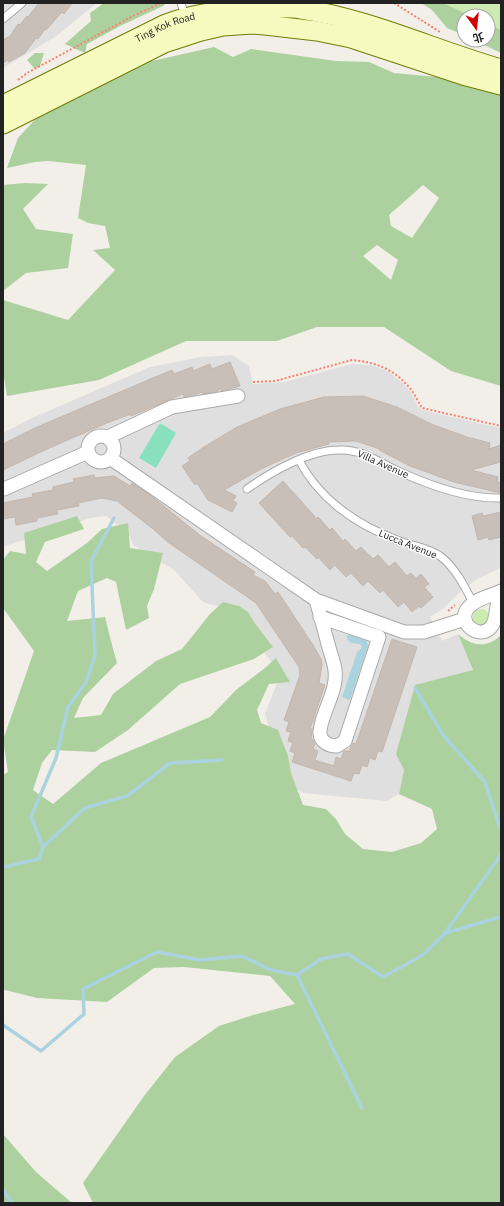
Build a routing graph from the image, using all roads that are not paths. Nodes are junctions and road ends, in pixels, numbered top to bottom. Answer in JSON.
{"nodes":[{"id":1,"x":22,"y":3,"type":"edge"},
{"id":2,"x":3,"y":19,"type":"edge"},
{"id":3,"x":192,"y":20,"type":"edge"},
{"id":4,"x":501,"y":70,"type":"edge"},
{"id":5,"x":501,"y":85,"type":"edge"},
{"id":6,"x":3,"y":105,"type":"edge"},
{"id":7,"x":3,"y":124,"type":"edge"},
{"id":8,"x":238,"y":396,"type":"dead end"},
{"id":9,"x":108,"y":437,"type":"junction"},
{"id":10,"x":88,"y":452,"type":"junction"},
{"id":11,"x":110,"y":458,"type":"junction"},
{"id":12,"x":299,"y":460,"type":"junction"},
{"id":13,"x":4,"y":489,"type":"edge"},
{"id":14,"x":247,"y":489,"type":"dead end"},
{"id":15,"x":501,"y":498,"type":"edge"},
{"id":16,"x":501,"y":591,"type":"edge"},
{"id":17,"x":501,"y":595,"type":"edge"},
{"id":18,"x":316,"y":600,"type":"junction"},
{"id":19,"x":473,"y":603,"type":"junction"},
{"id":20,"x":320,"y":617,"type":"junction"},
{"id":21,"x":465,"y":619,"type":"junction"}],
"edges":[{"from":1,"to":2,"type":"lane"},
{"from":3,"to":4,"type":"main road","name":"Ting Kok Road"},
{"from":3,"to":5,"type":"main road","name":"Ting Kok Road"},
{"from":3,"to":6,"type":"main road","name":"Ting Kok Road"},
{"from":3,"to":7,"type":"main road","name":"Ting Kok Road"},
{"from":8,"to":9,"type":"street"},
{"from":9,"to":10,"type":"street"},
{"from":9,"to":11,"type":"street"},
{"from":10,"to":11,"type":"street"},
{"from":10,"to":13,"type":"street"},
{"from":11,"to":18,"type":"street"},
{"from":12,"to":14,"type":"lane","name":"Villa Avenue"},
{"from":12,"to":15,"type":"lane","name":"Villa Avenue"},
{"from":12,"to":19,"type":"lane","name":"Lucca Avenue"},
{"from":16,"to":19,"type":"street"},
{"from":17,"to":21,"type":"street"},
{"from":18,"to":20,"type":"street"},
{"from":18,"to":21,"type":"street"},
{"from":19,"to":21,"type":"street"},
{"from":20,"to":20,"type":"street"}]}
